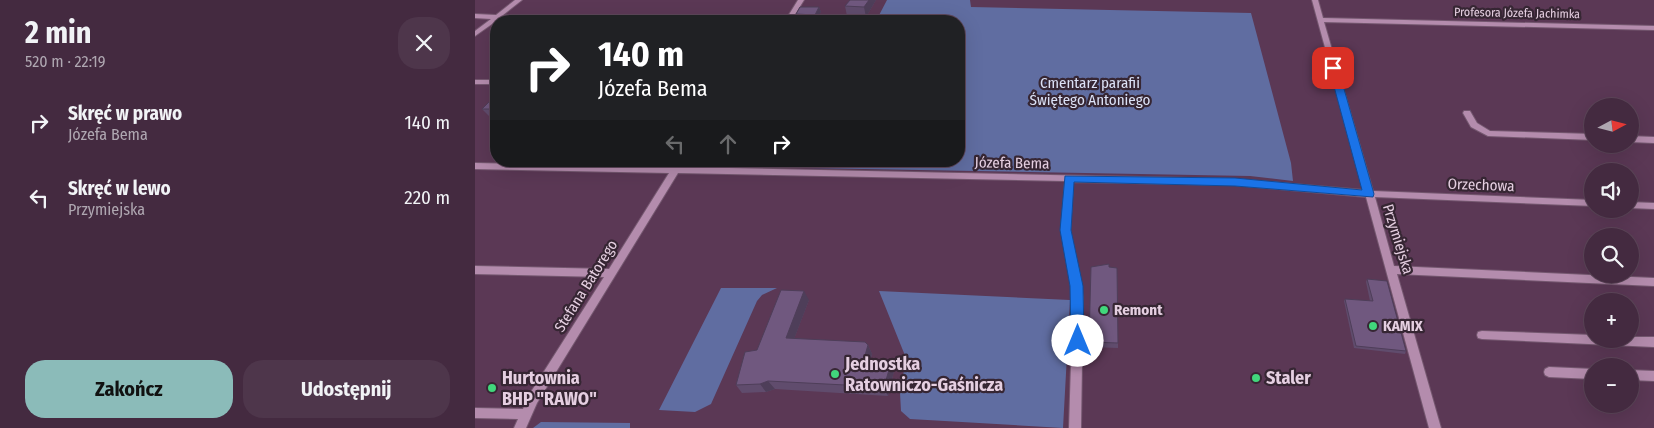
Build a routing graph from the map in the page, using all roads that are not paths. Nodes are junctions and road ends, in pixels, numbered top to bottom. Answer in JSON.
{"nodes":[{"id":1,"x":519,"y":0,"type":"edge"},
{"id":2,"x":801,"y":0,"type":"edge"},
{"id":3,"x":1315,"y":0,"type":"edge"},
{"id":4,"x":500,"y":15,"type":"edge"},
{"id":5,"x":792,"y":15,"type":"edge"},
{"id":6,"x":475,"y":16,"type":"edge"},
{"id":7,"x":490,"y":17,"type":"edge"},
{"id":8,"x":1320,"y":20,"type":"junction"},
{"id":9,"x":490,"y":22,"type":"edge"},
{"id":10,"x":1654,"y":28,"type":"edge"},
{"id":11,"x":475,"y":34,"type":"edge"},
{"id":12,"x":475,"y":82,"type":"edge"},
{"id":13,"x":490,"y":82,"type":"edge"},
{"id":14,"x":1467,"y":113,"type":"dead end"},
{"id":15,"x":1584,"y":137,"type":"edge"},
{"id":16,"x":1639,"y":139,"type":"edge"},
{"id":17,"x":1654,"y":140,"type":"edge"},
{"id":18,"x":475,"y":166,"type":"edge"},
{"id":19,"x":490,"y":166,"type":"edge"},
{"id":20,"x":515,"y":167,"type":"edge"},
{"id":21,"x":677,"y":167,"type":"edge"},
{"id":22,"x":675,"y":171,"type":"junction"},
{"id":23,"x":1069,"y":178,"type":"junction"},
{"id":24,"x":1369,"y":194,"type":"junction"},
{"id":25,"x":1584,"y":204,"type":"edge"},
{"id":26,"x":1639,"y":205,"type":"edge"},
{"id":27,"x":1654,"y":206,"type":"edge"},
{"id":28,"x":475,"y":270,"type":"edge"},
{"id":29,"x":1392,"y":270,"type":"junction"},
{"id":30,"x":611,"y":273,"type":"junction"},
{"id":31,"x":1654,"y":282,"type":"edge"},
{"id":32,"x":1482,"y":335,"type":"dead end"},
{"id":33,"x":1654,"y":342,"type":"edge"},
{"id":34,"x":1549,"y":372,"type":"dead end"},
{"id":35,"x":1584,"y":374,"type":"edge"},
{"id":36,"x":1639,"y":375,"type":"edge"},
{"id":37,"x":1654,"y":376,"type":"edge"},
{"id":38,"x":475,"y":413,"type":"edge"},
{"id":39,"x":526,"y":414,"type":"junction"},
{"id":40,"x":520,"y":428,"type":"edge"},
{"id":41,"x":1075,"y":428,"type":"edge"},
{"id":42,"x":1435,"y":428,"type":"edge"}],
"edges":[{"from":1,"to":4,"type":"street"},
{"from":2,"to":5,"type":"street"},
{"from":3,"to":8,"type":"street","name":"Przymiejska"},
{"from":6,"to":7,"type":"street"},
{"from":8,"to":10,"type":"street","name":"Profesora Józefa Jachimka"},
{"from":8,"to":24,"type":"street","name":"Przymiejska"},
{"from":9,"to":11,"type":"street"},
{"from":12,"to":13,"type":"street"},
{"from":14,"to":15,"type":"street"},
{"from":16,"to":17,"type":"street"},
{"from":18,"to":19,"type":"street","name":"Józefa Bema"},
{"from":20,"to":22,"type":"street","name":"Józefa Bema"},
{"from":21,"to":22,"type":"street","name":"Stefana Batorego"},
{"from":22,"to":23,"type":"street","name":"Józefa Bema"},
{"from":22,"to":30,"type":"street","name":"Stefana Batorego"},
{"from":23,"to":24,"type":"street","name":"Józefa Bema"},
{"from":23,"to":41,"type":"street"},
{"from":24,"to":25,"type":"street","name":"Orzechowa"},
{"from":24,"to":29,"type":"street","name":"Przymiejska"},
{"from":26,"to":27,"type":"street"},
{"from":28,"to":30,"type":"street"},
{"from":29,"to":31,"type":"street"},
{"from":29,"to":42,"type":"street","name":"Przymiejska"},
{"from":30,"to":39,"type":"street","name":"Stefana Batorego"},
{"from":32,"to":33,"type":"street"},
{"from":34,"to":35,"type":"street"},
{"from":36,"to":37,"type":"street"},
{"from":38,"to":39,"type":"street"},
{"from":39,"to":40,"type":"street","name":"Stefana Batorego"}]}
